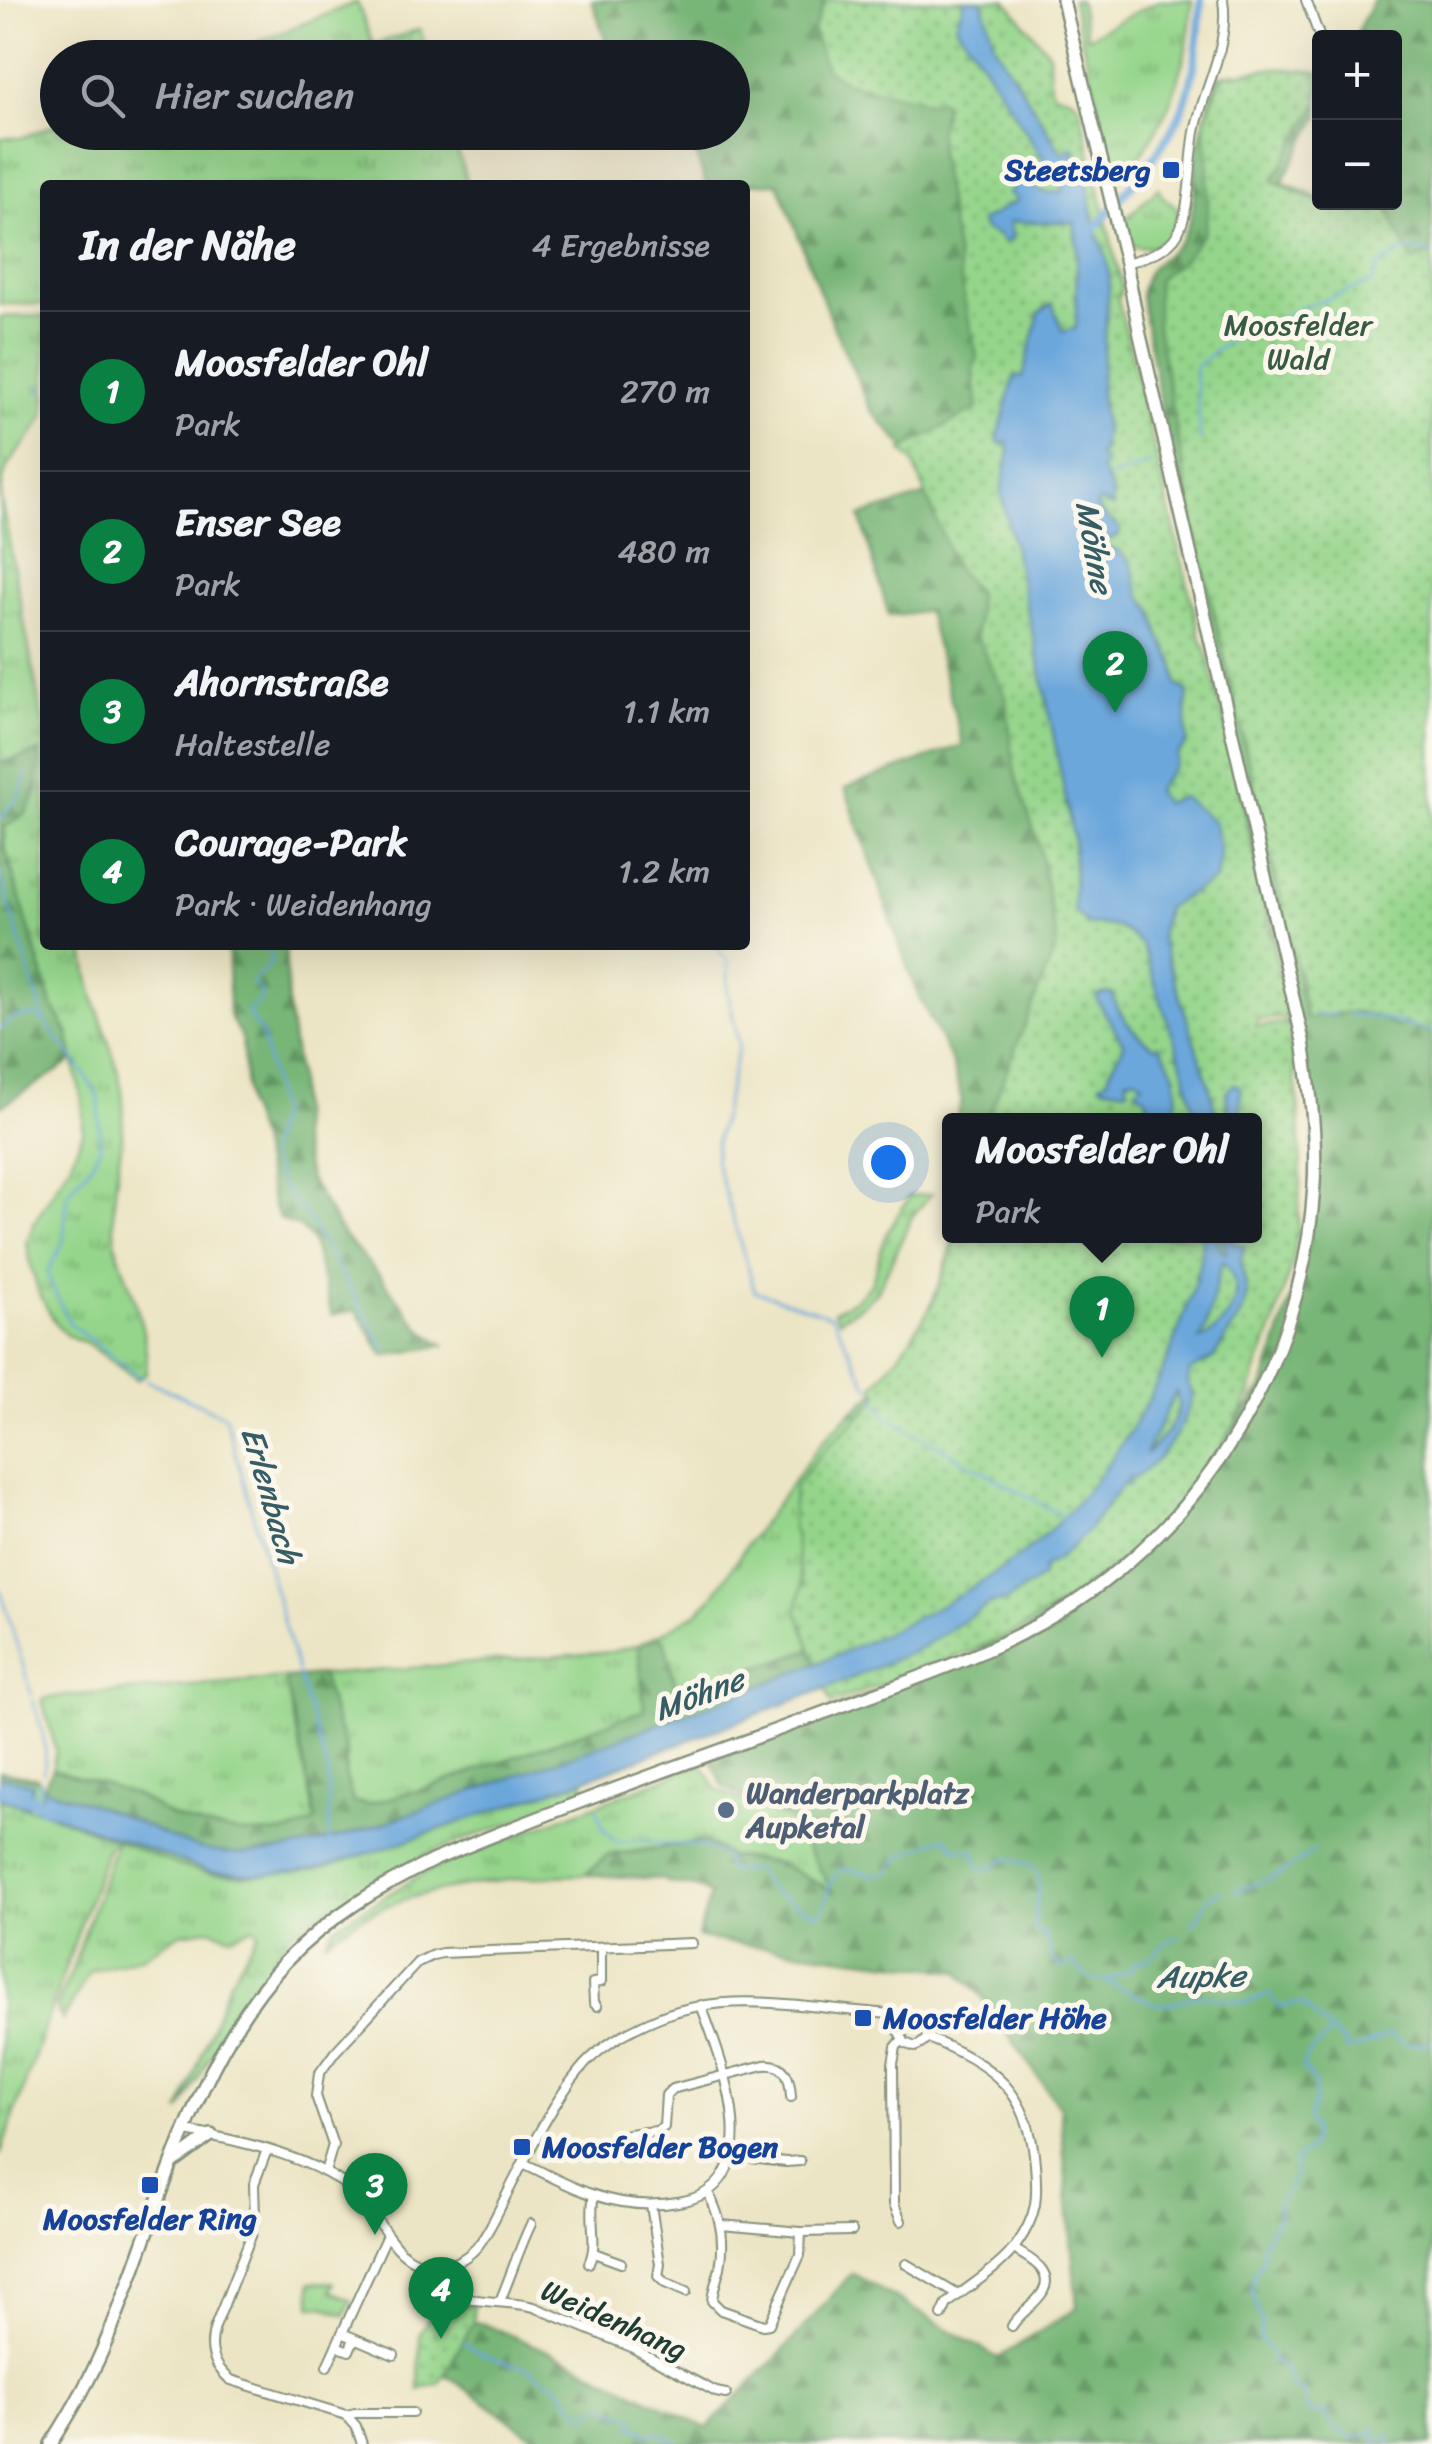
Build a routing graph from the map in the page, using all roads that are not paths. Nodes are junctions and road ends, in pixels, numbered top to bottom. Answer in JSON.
{"nodes":[{"id":1,"x":1063,"y":0,"type":"edge"},
{"id":2,"x":1222,"y":0,"type":"edge"},
{"id":3,"x":1306,"y":0,"type":"edge"},
{"id":4,"x":1317,"y":30,"type":"edge"},
{"id":5,"x":1126,"y":264,"type":"junction"},
{"id":6,"x":692,"y":1943,"type":"dead end"},
{"id":7,"x":601,"y":1947,"type":"junction"},
{"id":8,"x":701,"y":2005,"type":"junction"},
{"id":9,"x":597,"y":2006,"type":"dead end"},
{"id":10,"x":904,"y":2022,"type":"junction"},
{"id":11,"x":928,"y":2038,"type":"junction"},
{"id":12,"x":902,"y":2040,"type":"junction"},
{"id":13,"x":725,"y":2076,"type":"junction"},
{"id":14,"x":791,"y":2097,"type":"dead end"},
{"id":15,"x":186,"y":2131,"type":"junction"},
{"id":16,"x":628,"y":2134,"type":"dead end"},
{"id":17,"x":211,"y":2135,"type":"junction"},
{"id":18,"x":266,"y":2150,"type":"junction"},
{"id":19,"x":731,"y":2156,"type":"junction"},
{"id":20,"x":800,"y":2161,"type":"dead end"},
{"id":21,"x":174,"y":2162,"type":"junction"},
{"id":22,"x":524,"y":2162,"type":"junction"},
{"id":23,"x":325,"y":2172,"type":"junction"},
{"id":24,"x":708,"y":2194,"type":"junction"},
{"id":25,"x":594,"y":2195,"type":"junction"},
{"id":26,"x":651,"y":2205,"type":"junction"},
{"id":27,"x":901,"y":2221,"type":"dead end"},
{"id":28,"x":531,"y":2224,"type":"dead end"},
{"id":29,"x":721,"y":2225,"type":"junction"},
{"id":30,"x":852,"y":2231,"type":"dead end"},
{"id":31,"x":802,"y":2232,"type":"junction"},
{"id":32,"x":386,"y":2236,"type":"junction"},
{"id":33,"x":1014,"y":2249,"type":"junction"},
{"id":34,"x":594,"y":2253,"type":"junction"},
{"id":35,"x":589,"y":2263,"type":"dead end"},
{"id":36,"x":621,"y":2263,"type":"dead end"},
{"id":37,"x":906,"y":2264,"type":"dead end"},
{"id":38,"x":439,"y":2267,"type":"junction"},
{"id":39,"x":686,"y":2292,"type":"dead end"},
{"id":40,"x":958,"y":2295,"type":"junction"},
{"id":41,"x":500,"y":2301,"type":"junction"},
{"id":42,"x":942,"y":2316,"type":"dead end"},
{"id":43,"x":1012,"y":2326,"type":"dead end"},
{"id":44,"x":342,"y":2334,"type":"junction"},
{"id":45,"x":354,"y":2339,"type":"junction"},
{"id":46,"x":336,"y":2346,"type":"junction"},
{"id":47,"x":394,"y":2355,"type":"dead end"},
{"id":48,"x":327,"y":2366,"type":"dead end"},
{"id":49,"x":726,"y":2394,"type":"dead end"},
{"id":50,"x":412,"y":2413,"type":"dead end"},
{"id":51,"x":346,"y":2415,"type":"junction"},
{"id":52,"x":51,"y":2444,"type":"edge"},
{"id":53,"x":362,"y":2444,"type":"edge"}],
"edges":[{"from":1,"to":5,"type":"main road"},
{"from":2,"to":5,"type":"street"},
{"from":3,"to":4,"type":"street"},
{"from":5,"to":15,"type":"main road"},
{"from":6,"to":7,"type":"street"},
{"from":7,"to":9,"type":"street"},
{"from":7,"to":23,"type":"street"},
{"from":8,"to":10,"type":"street"},
{"from":8,"to":13,"type":"street"},
{"from":8,"to":22,"type":"street"},
{"from":10,"to":11,"type":"street"},
{"from":10,"to":12,"type":"street"},
{"from":11,"to":12,"type":"street"},
{"from":11,"to":33,"type":"street"},
{"from":12,"to":27,"type":"street"},
{"from":13,"to":14,"type":"street"},
{"from":13,"to":16,"type":"street"},
{"from":13,"to":19,"type":"street"},
{"from":15,"to":17,"type":"street"},
{"from":15,"to":21,"type":"main road"},
{"from":17,"to":18,"type":"street"},
{"from":17,"to":21,"type":"main road"},
{"from":18,"to":23,"type":"street"},
{"from":18,"to":51,"type":"street"},
{"from":19,"to":20,"type":"street"},
{"from":19,"to":24,"type":"street"},
{"from":21,"to":52,"type":"main road"},
{"from":22,"to":25,"type":"street"},
{"from":22,"to":38,"type":"street"},
{"from":23,"to":32,"type":"street"},
{"from":24,"to":26,"type":"street"},
{"from":24,"to":29,"type":"street"},
{"from":25,"to":26,"type":"street"},
{"from":25,"to":34,"type":"street"},
{"from":26,"to":39,"type":"street"},
{"from":28,"to":41,"type":"street"},
{"from":29,"to":31,"type":"street"},
{"from":29,"to":31,"type":"street"},
{"from":30,"to":31,"type":"street"},
{"from":32,"to":38,"type":"street"},
{"from":32,"to":44,"type":"street"},
{"from":33,"to":40,"type":"street"},
{"from":33,"to":43,"type":"street"},
{"from":34,"to":35,"type":"street"},
{"from":34,"to":36,"type":"street"},
{"from":37,"to":40,"type":"street"},
{"from":38,"to":41,"type":"street","name":"Weidenhang"},
{"from":40,"to":42,"type":"street"},
{"from":41,"to":49,"type":"street","name":"Weidenhang"},
{"from":44,"to":45,"type":"street"},
{"from":44,"to":46,"type":"street"},
{"from":45,"to":46,"type":"street"},
{"from":45,"to":47,"type":"street"},
{"from":46,"to":48,"type":"street"},
{"from":50,"to":51,"type":"street"},
{"from":51,"to":53,"type":"street"}]}
